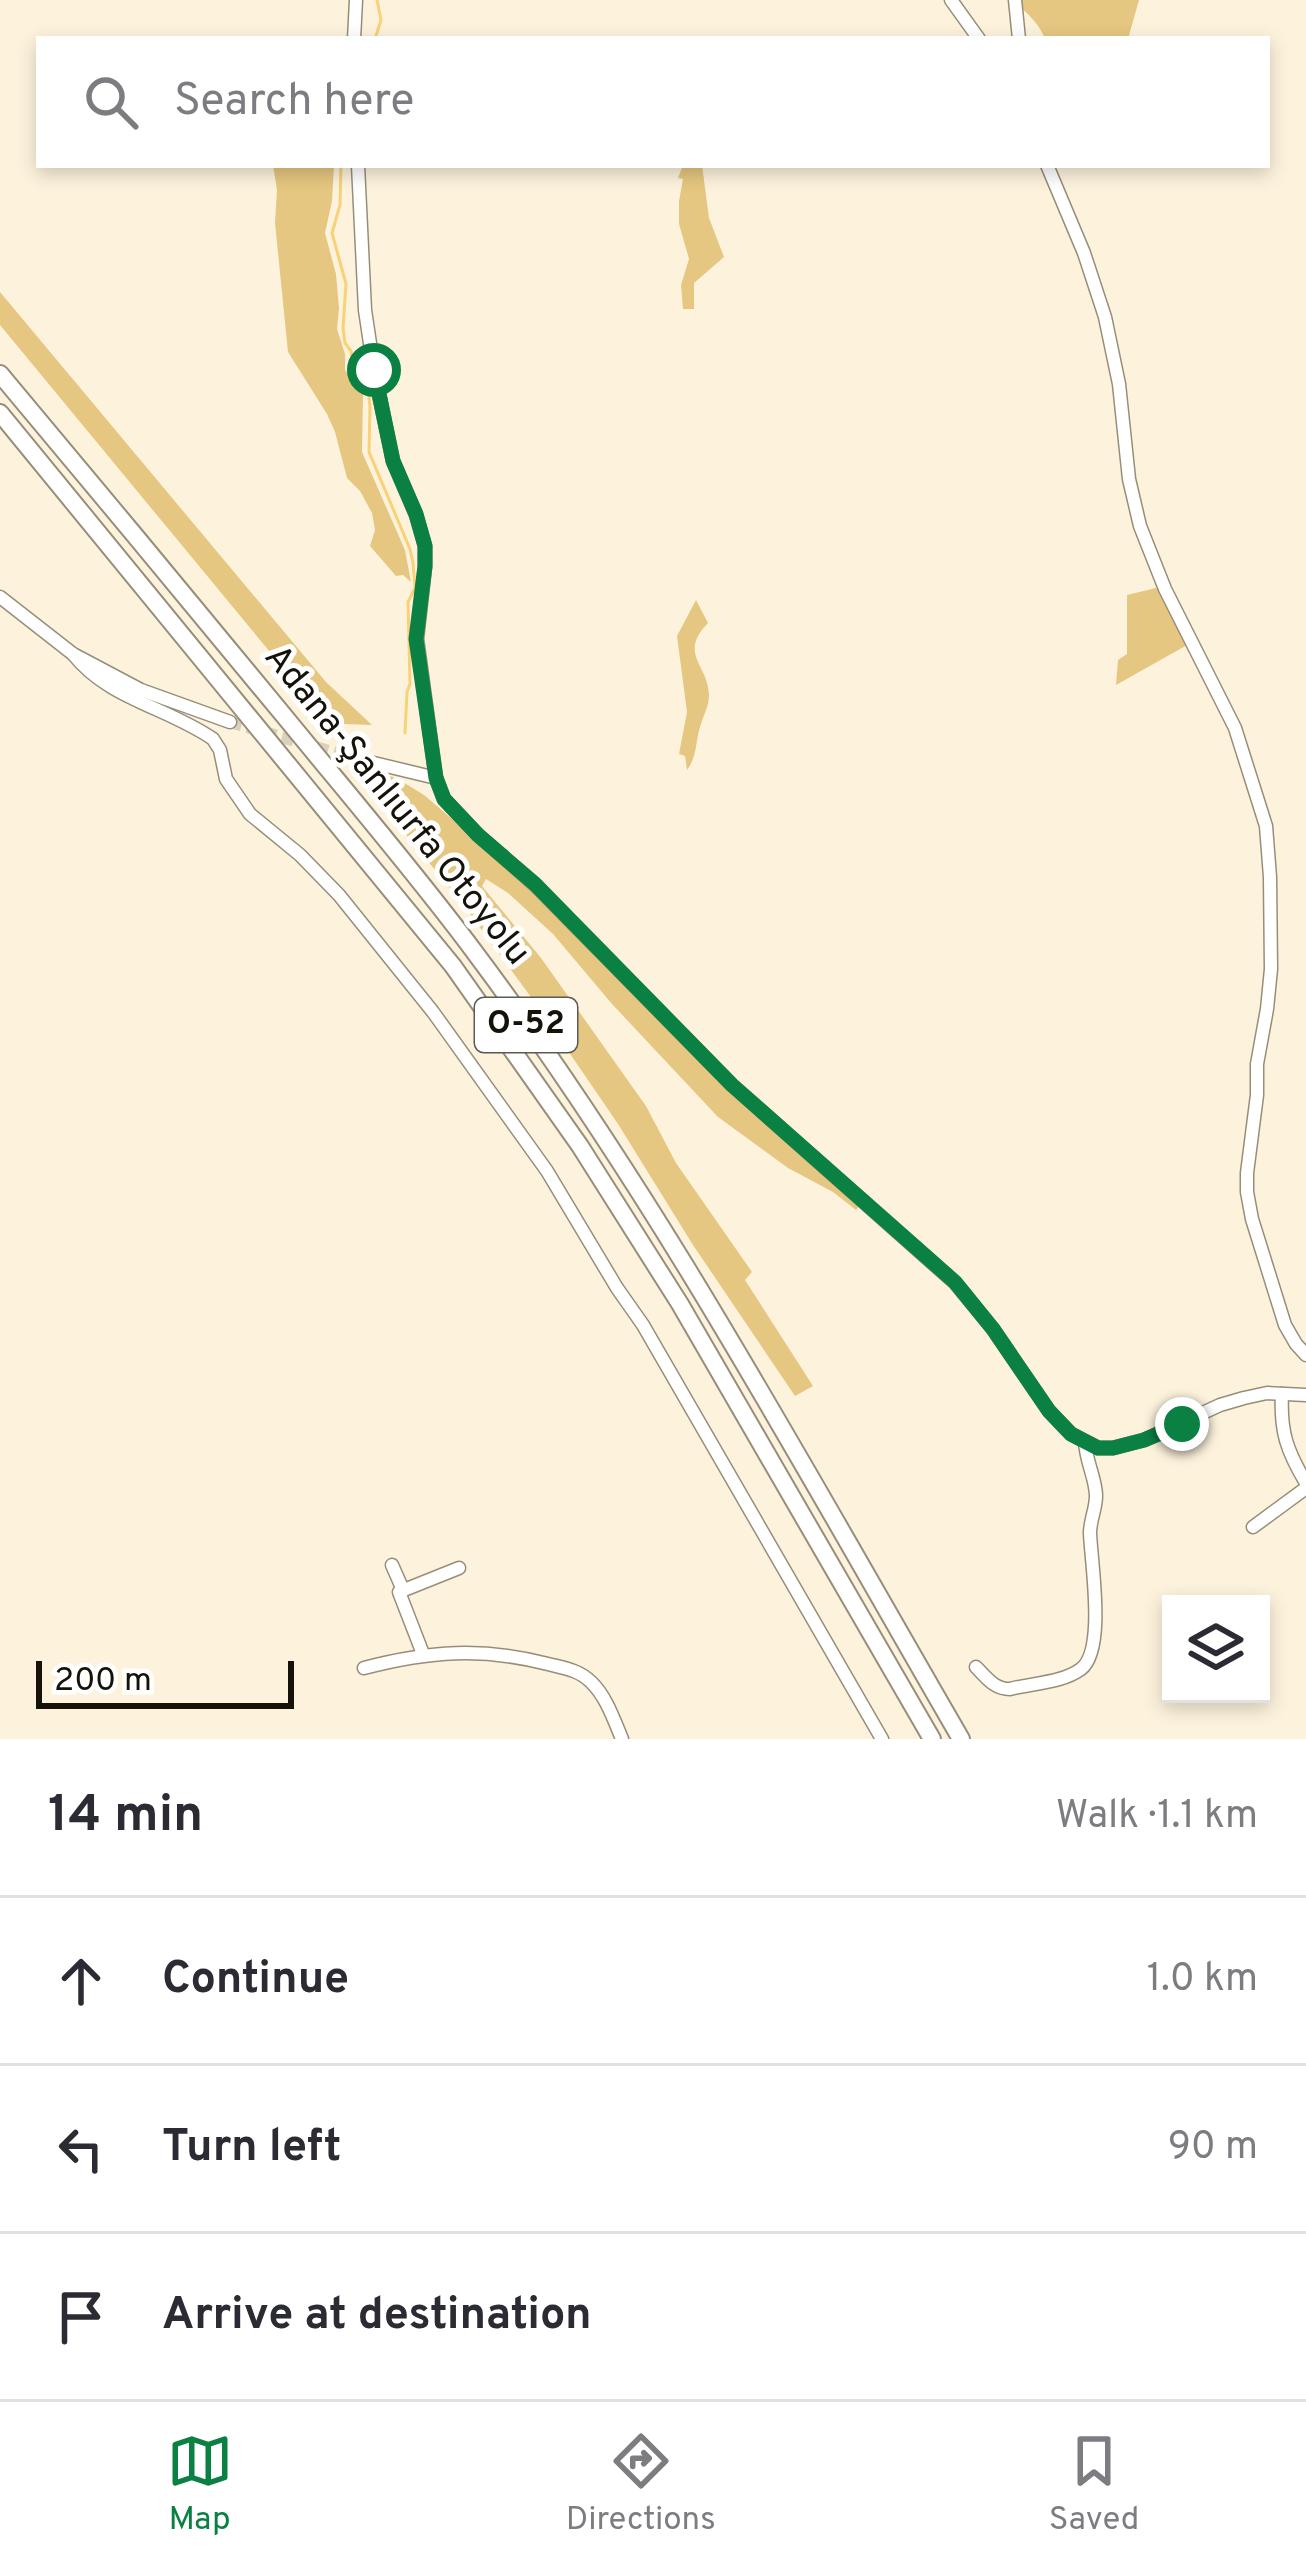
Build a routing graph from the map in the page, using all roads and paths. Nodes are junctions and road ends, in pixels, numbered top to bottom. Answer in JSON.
{"nodes":[{"id":1,"x":356,"y":0,"type":"edge"},
{"id":2,"x":951,"y":0,"type":"edge"},
{"id":3,"x":1015,"y":0,"type":"edge"},
{"id":4,"x":354,"y":36,"type":"edge"},
{"id":5,"x":977,"y":36,"type":"edge"},
{"id":6,"x":1019,"y":36,"type":"edge"},
{"id":7,"x":358,"y":168,"type":"edge"},
{"id":8,"x":1048,"y":168,"type":"edge"},
{"id":9,"x":0,"y":374,"type":"edge"},
{"id":10,"x":0,"y":413,"type":"edge"},
{"id":11,"x":0,"y":597,"type":"edge"},
{"id":12,"x":73,"y":654,"type":"junction"},
{"id":13,"x":230,"y":722,"type":"tunnel mouth"},
{"id":14,"x":353,"y":758,"type":"tunnel mouth"},
{"id":15,"x":436,"y":778,"type":"junction"},
{"id":16,"x":1306,"y":1355,"type":"edge"},
{"id":17,"x":1282,"y":1394,"type":"junction"},
{"id":18,"x":1306,"y":1395,"type":"edge"},
{"id":19,"x":1085,"y":1442,"type":"junction"},
{"id":20,"x":1306,"y":1486,"type":"edge"},
{"id":21,"x":1253,"y":1527,"type":"dead end"},
{"id":22,"x":392,"y":1564,"type":"dead end"},
{"id":23,"x":459,"y":1568,"type":"dead end"},
{"id":24,"x":403,"y":1590,"type":"junction"},
{"id":25,"x":423,"y":1654,"type":"junction"},
{"id":26,"x":976,"y":1666,"type":"dead end"},
{"id":27,"x":364,"y":1668,"type":"dead end"},
{"id":28,"x":622,"y":1739,"type":"edge"},
{"id":29,"x":882,"y":1739,"type":"edge"},
{"id":30,"x":932,"y":1739,"type":"edge"},
{"id":31,"x":962,"y":1739,"type":"edge"}],
"edges":[{"from":1,"to":4,"type":"street"},
{"from":2,"to":5,"type":"street"},
{"from":3,"to":6,"type":"street"},
{"from":7,"to":15,"type":"street"},
{"from":8,"to":16,"type":"street"},
{"from":9,"to":31,"type":"highway","name":"Adana-Şanlıurfa Otoyolu","number":"O-52"},
{"from":10,"to":30,"type":"highway","name":"Adana-Şanlıurfa Otoyolu","number":"O-52"},
{"from":11,"to":12,"type":"street"},
{"from":12,"to":13,"type":"street"},
{"from":12,"to":29,"type":"street"},
{"from":14,"to":15,"type":"street"},
{"from":15,"to":19,"type":"street"},
{"from":17,"to":18,"type":"street"},
{"from":17,"to":19,"type":"street"},
{"from":17,"to":20,"type":"street"},
{"from":19,"to":26,"type":"street"},
{"from":20,"to":21,"type":"street"},
{"from":22,"to":24,"type":"street"},
{"from":23,"to":24,"type":"street"},
{"from":24,"to":25,"type":"street"},
{"from":25,"to":27,"type":"street"},
{"from":25,"to":28,"type":"street"}]}
